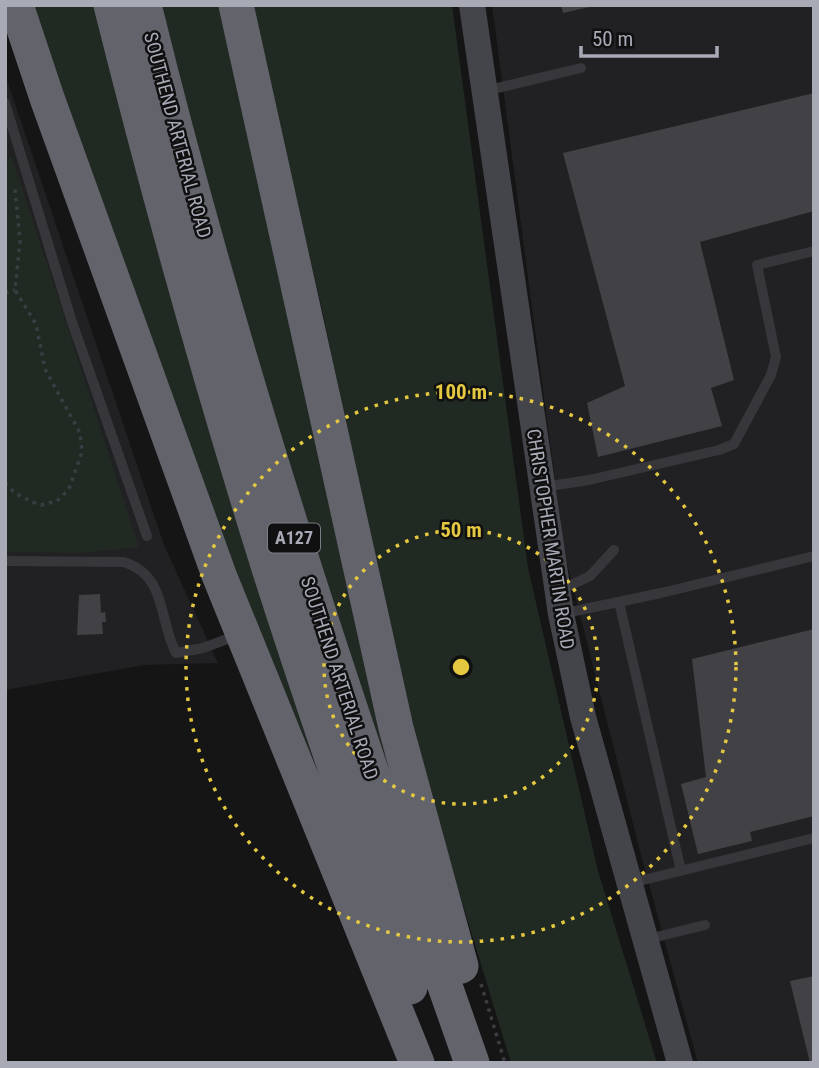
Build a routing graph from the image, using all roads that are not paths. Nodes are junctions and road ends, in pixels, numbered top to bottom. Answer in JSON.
{"nodes":[{"id":1,"x":16,"y":5,"type":"edge"},
{"id":2,"x":111,"y":5,"type":"edge"},
{"id":3,"x":144,"y":5,"type":"edge"},
{"id":4,"x":236,"y":5,"type":"edge"},
{"id":5,"x":472,"y":5,"type":"edge"},
{"id":6,"x":581,"y":68,"type":"dead end"},
{"id":7,"x":484,"y":92,"type":"junction"},
{"id":8,"x":5,"y":103,"type":"edge"},
{"id":9,"x":814,"y":251,"type":"edge"},
{"id":10,"x":542,"y":488,"type":"junction"},
{"id":11,"x":147,"y":536,"type":"dead end"},
{"id":12,"x":614,"y":550,"type":"dead end"},
{"id":13,"x":814,"y":556,"type":"edge"},
{"id":14,"x":5,"y":561,"type":"edge"},
{"id":15,"x":619,"y":602,"type":"junction"},
{"id":16,"x":559,"y":603,"type":"junction"},
{"id":17,"x":242,"y":634,"type":"junction"},
{"id":18,"x":814,"y":838,"type":"edge"},
{"id":19,"x":681,"y":871,"type":"junction"},
{"id":20,"x":628,"y":883,"type":"junction"},
{"id":21,"x":705,"y":925,"type":"dead end"},
{"id":22,"x":644,"y":940,"type":"junction"},
{"id":23,"x":417,"y":1063,"type":"edge"},
{"id":24,"x":436,"y":1063,"type":"edge"},
{"id":25,"x":472,"y":1063,"type":"edge"},
{"id":26,"x":489,"y":1063,"type":"edge"},
{"id":27,"x":680,"y":1063,"type":"edge"}],
"edges":[{"from":1,"to":17,"type":"highway"},
{"from":2,"to":24,"type":"highway","name":"SOUTHEND ARTERIAL ROAD","number":"A127"},
{"from":3,"to":25,"type":"highway","name":"SOUTHEND ARTERIAL ROAD","number":"A127"},
{"from":4,"to":26,"type":"highway","number":"A127"},
{"from":5,"to":7,"type":"street","name":"CHRISTOPHER MARTIN ROAD"},
{"from":6,"to":7,"type":"lane"},
{"from":7,"to":10,"type":"street","name":"CHRISTOPHER MARTIN ROAD"},
{"from":8,"to":11,"type":"lane"},
{"from":9,"to":10,"type":"lane"},
{"from":10,"to":16,"type":"street","name":"CHRISTOPHER MARTIN ROAD"},
{"from":12,"to":16,"type":"lane"},
{"from":13,"to":15,"type":"lane"},
{"from":14,"to":17,"type":"lane"},
{"from":15,"to":16,"type":"lane"},
{"from":15,"to":19,"type":"lane"},
{"from":16,"to":20,"type":"street","name":"CHRISTOPHER MARTIN ROAD"},
{"from":17,"to":23,"type":"highway"},
{"from":18,"to":19,"type":"lane"},
{"from":19,"to":20,"type":"lane"},
{"from":20,"to":22,"type":"street","name":"CHRISTOPHER MARTIN ROAD"},
{"from":21,"to":22,"type":"lane"},
{"from":22,"to":27,"type":"street","name":"CHRISTOPHER MARTIN ROAD"}]}
